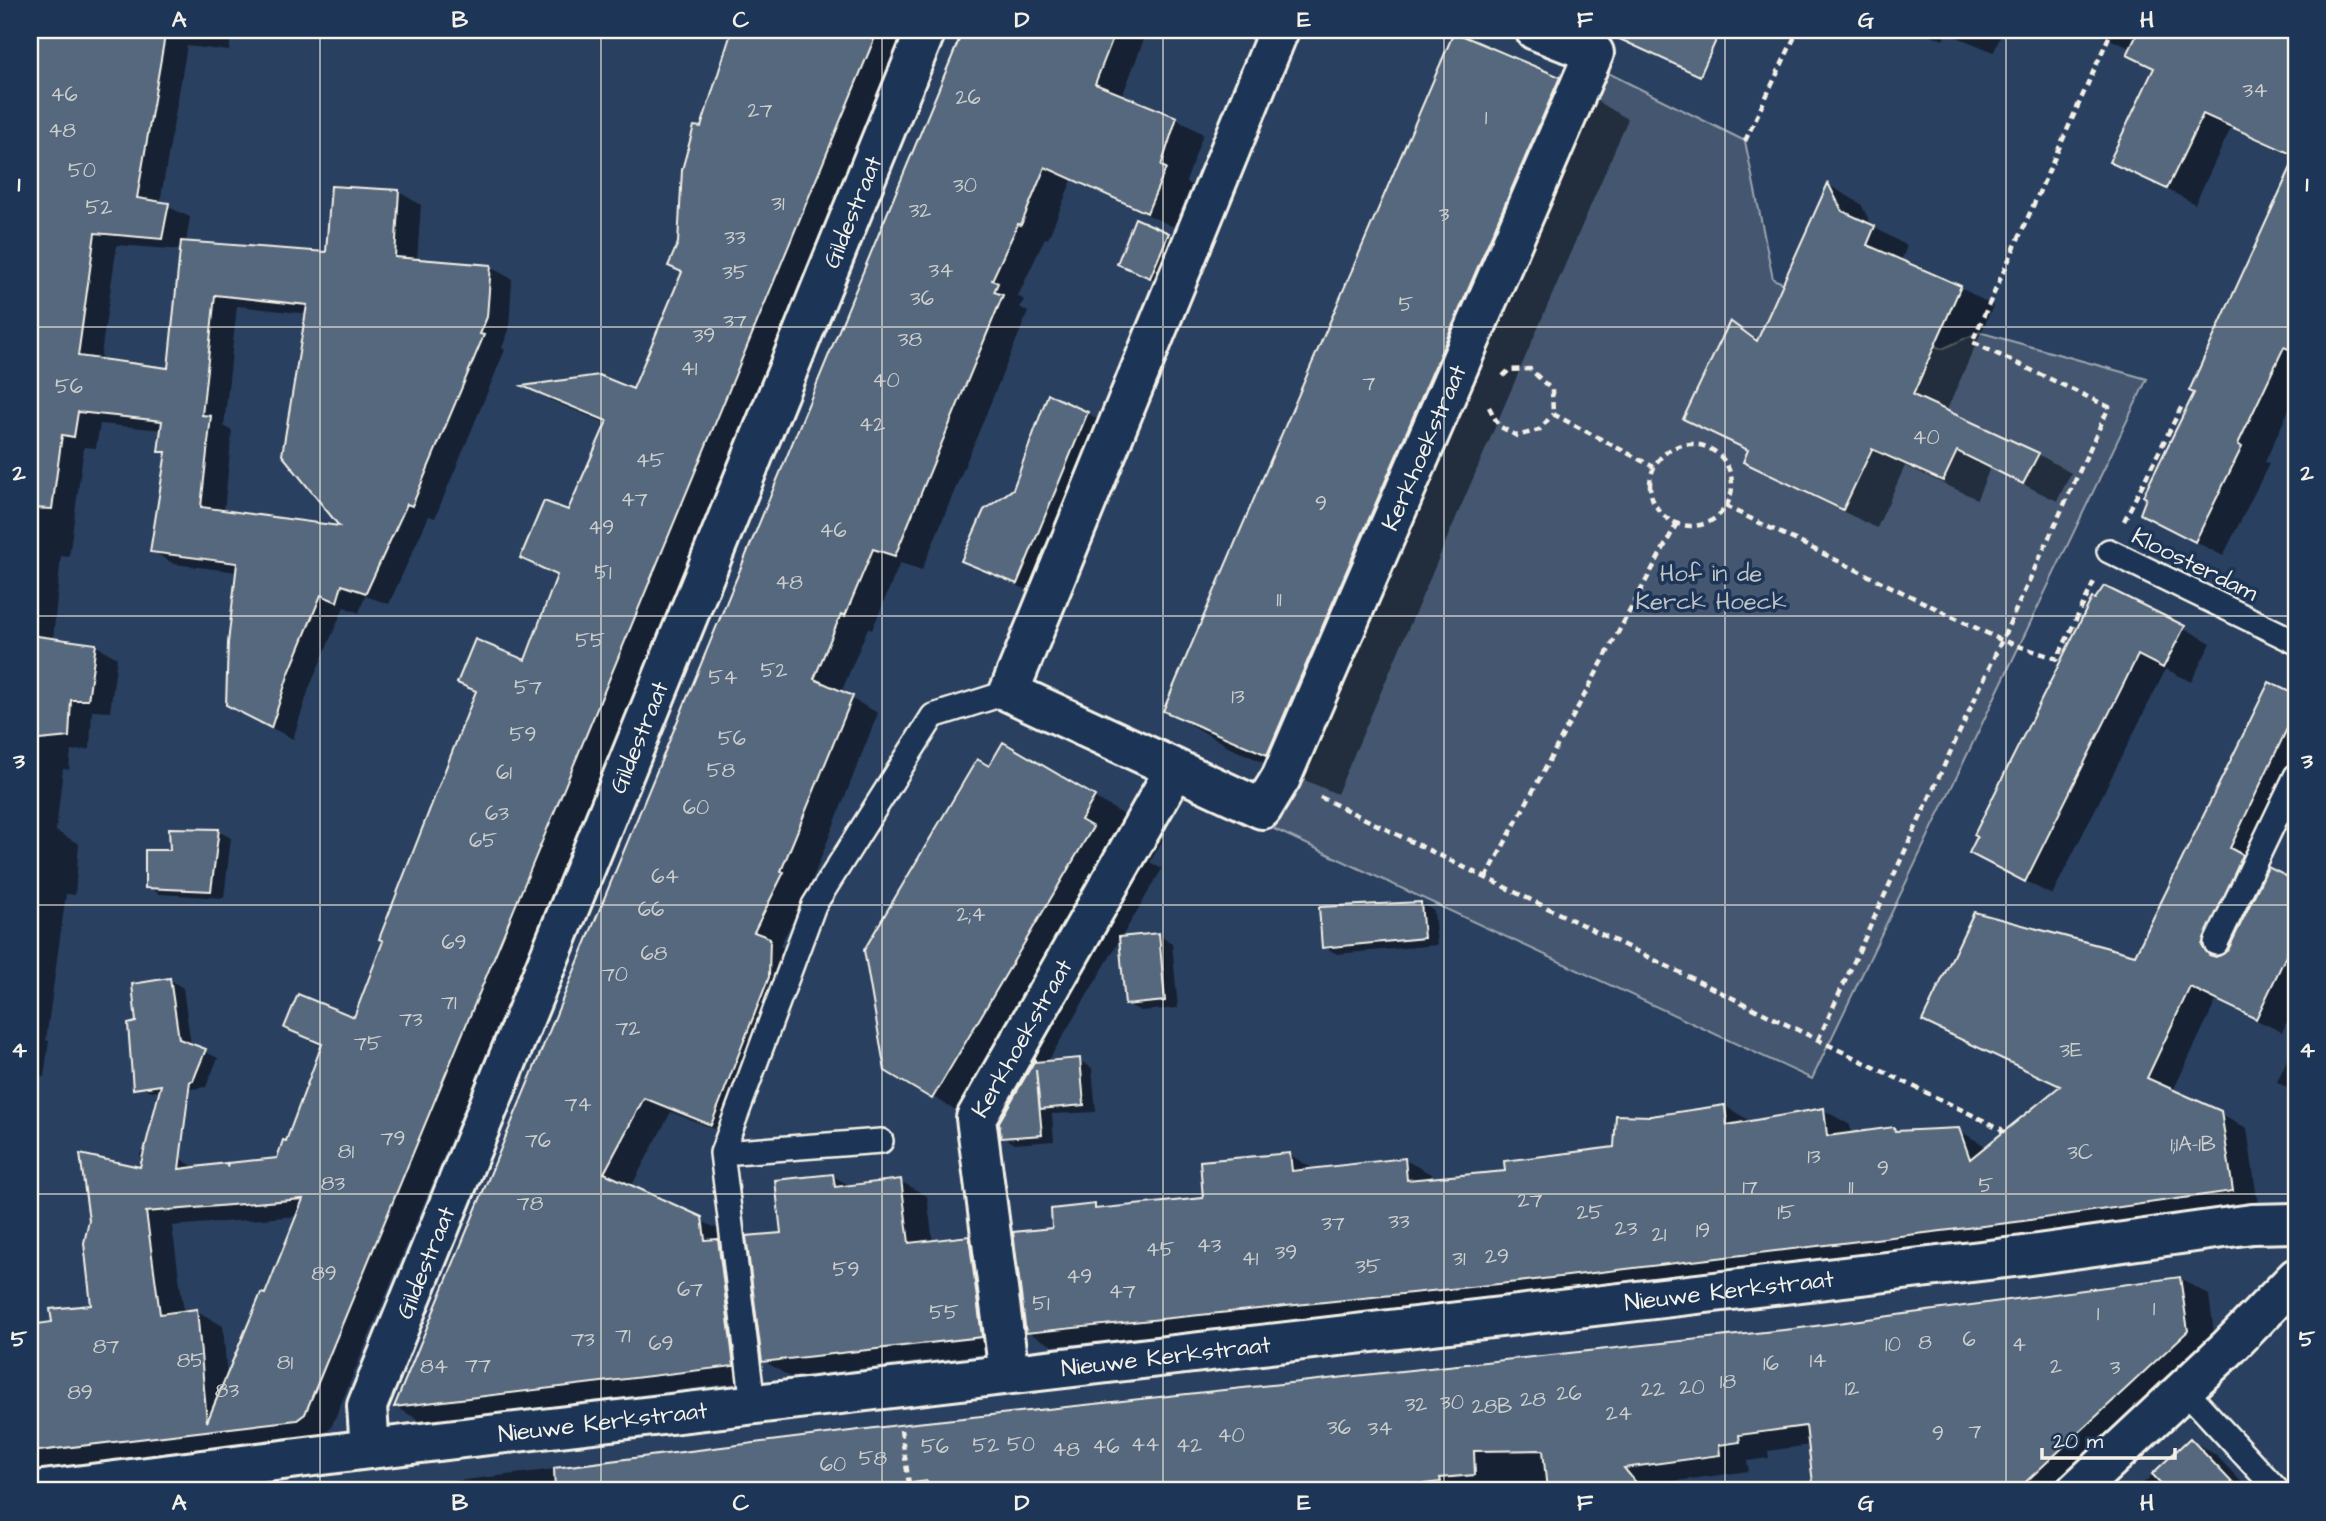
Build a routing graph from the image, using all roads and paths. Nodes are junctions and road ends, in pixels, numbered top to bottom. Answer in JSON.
{"nodes":[{"id":1,"x":926,"y":30,"type":"edge"},
{"id":2,"x":1279,"y":30,"type":"edge"},
{"id":3,"x":1535,"y":30,"type":"edge"},
{"id":4,"x":1798,"y":30,"type":"edge"},
{"id":5,"x":2112,"y":30,"type":"edge"},
{"id":6,"x":1745,"y":141,"type":"dead end"},
{"id":7,"x":1453,"y":378,"type":"junction"},
{"id":8,"x":1489,"y":390,"type":"junction"},
{"id":9,"x":2182,"y":406,"type":"dead end"},
{"id":10,"x":1553,"y":414,"type":"junction"},
{"id":11,"x":1654,"y":467,"type":"junction"},
{"id":12,"x":1725,"y":506,"type":"junction"},
{"id":13,"x":1677,"y":523,"type":"junction"},
{"id":14,"x":2109,"y":551,"type":"junction"},
{"id":15,"x":2001,"y":640,"type":"junction"},
{"id":16,"x":2296,"y":642,"type":"edge"},
{"id":17,"x":1009,"y":692,"type":"junction"},
{"id":18,"x":1174,"y":771,"type":"junction"},
{"id":19,"x":2296,"y":776,"type":"edge"},
{"id":20,"x":1280,"y":778,"type":"junction"},
{"id":21,"x":1486,"y":878,"type":"junction"},
{"id":22,"x":2216,"y":943,"type":"dead end"},
{"id":23,"x":1818,"y":1040,"type":"junction"},
{"id":24,"x":2003,"y":1133,"type":"dead end"},
{"id":25,"x":881,"y":1142,"type":"dead end"},
{"id":26,"x":722,"y":1153,"type":"junction"},
{"id":27,"x":2296,"y":1223,"type":"edge"},
{"id":28,"x":2296,"y":1278,"type":"edge"},
{"id":29,"x":1009,"y":1374,"type":"junction"},
{"id":30,"x":894,"y":1388,"type":"junction"},
{"id":31,"x":2184,"y":1389,"type":"junction"},
{"id":32,"x":753,"y":1404,"type":"junction"},
{"id":33,"x":369,"y":1449,"type":"junction"},
{"id":34,"x":35,"y":1491,"type":"edge"},
{"id":35,"x":910,"y":1491,"type":"edge"},
{"id":36,"x":2076,"y":1491,"type":"edge"},
{"id":37,"x":2278,"y":1491,"type":"edge"}],
"edges":[{"from":1,"to":33,"type":"street","name":"Gildestraat"},
{"from":2,"to":17,"type":"street"},
{"from":3,"to":7,"type":"street","name":"Kerkhoekstraat"},
{"from":4,"to":6,"type":"path"},
{"from":5,"to":15,"type":"path"},
{"from":7,"to":8,"type":"path"},
{"from":7,"to":20,"type":"street","name":"Kerkhoekstraat"},
{"from":8,"to":10,"type":"path"},
{"from":8,"to":10,"type":"path"},
{"from":9,"to":14,"type":"path"},
{"from":10,"to":11,"type":"path"},
{"from":11,"to":12,"type":"path"},
{"from":11,"to":13,"type":"path"},
{"from":12,"to":13,"type":"path"},
{"from":12,"to":15,"type":"path"},
{"from":13,"to":21,"type":"path"},
{"from":14,"to":15,"type":"path"},
{"from":14,"to":16,"type":"lane","name":"Kloosterdam"},
{"from":15,"to":23,"type":"path"},
{"from":17,"to":18,"type":"street","name":"Kerkhoekstraat"},
{"from":17,"to":26,"type":"lane"},
{"from":18,"to":20,"type":"street","name":"Kerkhoekstraat"},
{"from":18,"to":29,"type":"street","name":"Kerkhoekstraat"},
{"from":19,"to":22,"type":"lane"},
{"from":20,"to":21,"type":"path"},
{"from":21,"to":23,"type":"path"},
{"from":23,"to":24,"type":"path"},
{"from":25,"to":26,"type":"lane"},
{"from":26,"to":32,"type":"lane"},
{"from":27,"to":29,"type":"street","name":"Nieuwe Kerkstraat"},
{"from":28,"to":31,"type":"street"},
{"from":29,"to":30,"type":"street","name":"Nieuwe Kerkstraat"},
{"from":30,"to":32,"type":"street","name":"Nieuwe Kerkstraat"},
{"from":30,"to":35,"type":"path"},
{"from":31,"to":36,"type":"street"},
{"from":31,"to":37,"type":"lane"},
{"from":32,"to":33,"type":"street","name":"Nieuwe Kerkstraat"},
{"from":33,"to":34,"type":"street","name":"Nieuwe Kerkstraat"}]}
